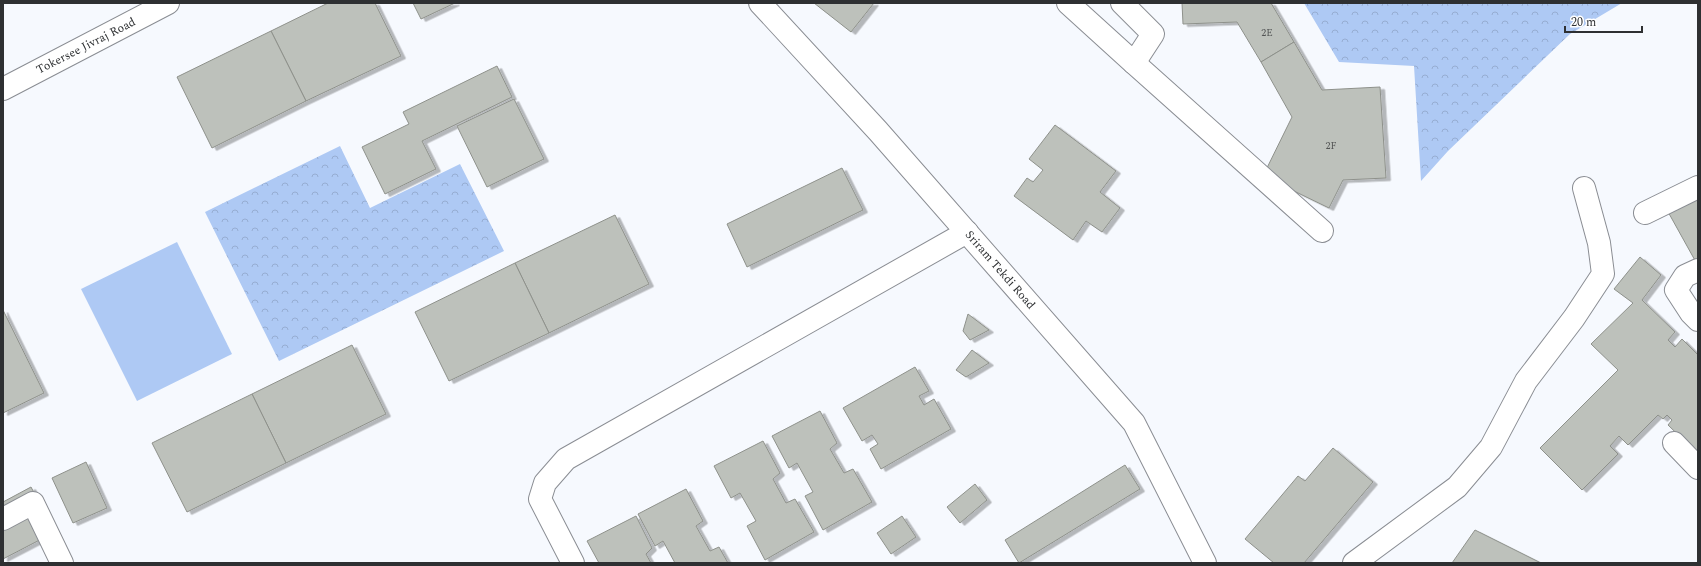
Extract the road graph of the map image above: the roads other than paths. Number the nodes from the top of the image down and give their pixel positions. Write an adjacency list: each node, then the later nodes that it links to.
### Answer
1 (168, 3): 6 (street, Tokersee Jivraj Road)
2 (760, 3): 11 (street, Sriram Tekdi Road)
3 (1068, 3): 5 (street)
4 (1122, 3): 5 (street)
5 (1134, 63): 10 (street)
6 (3, 89)
7 (1698, 187): 9 (street)
8 (1584, 188): 20 (street)
9 (1645, 214)
10 (1322, 231)
11 (967, 232): 18 (street); 19 (street, Sriram Tekdi Road)
12 (1698, 270): 13 (street)
13 (1698, 320)
14 (1674, 443): 15 (street)
15 (1698, 468)
16 (3, 518): 17 (street)
17 (62, 563)
18 (574, 563)
19 (1205, 563)
20 (1354, 563)

